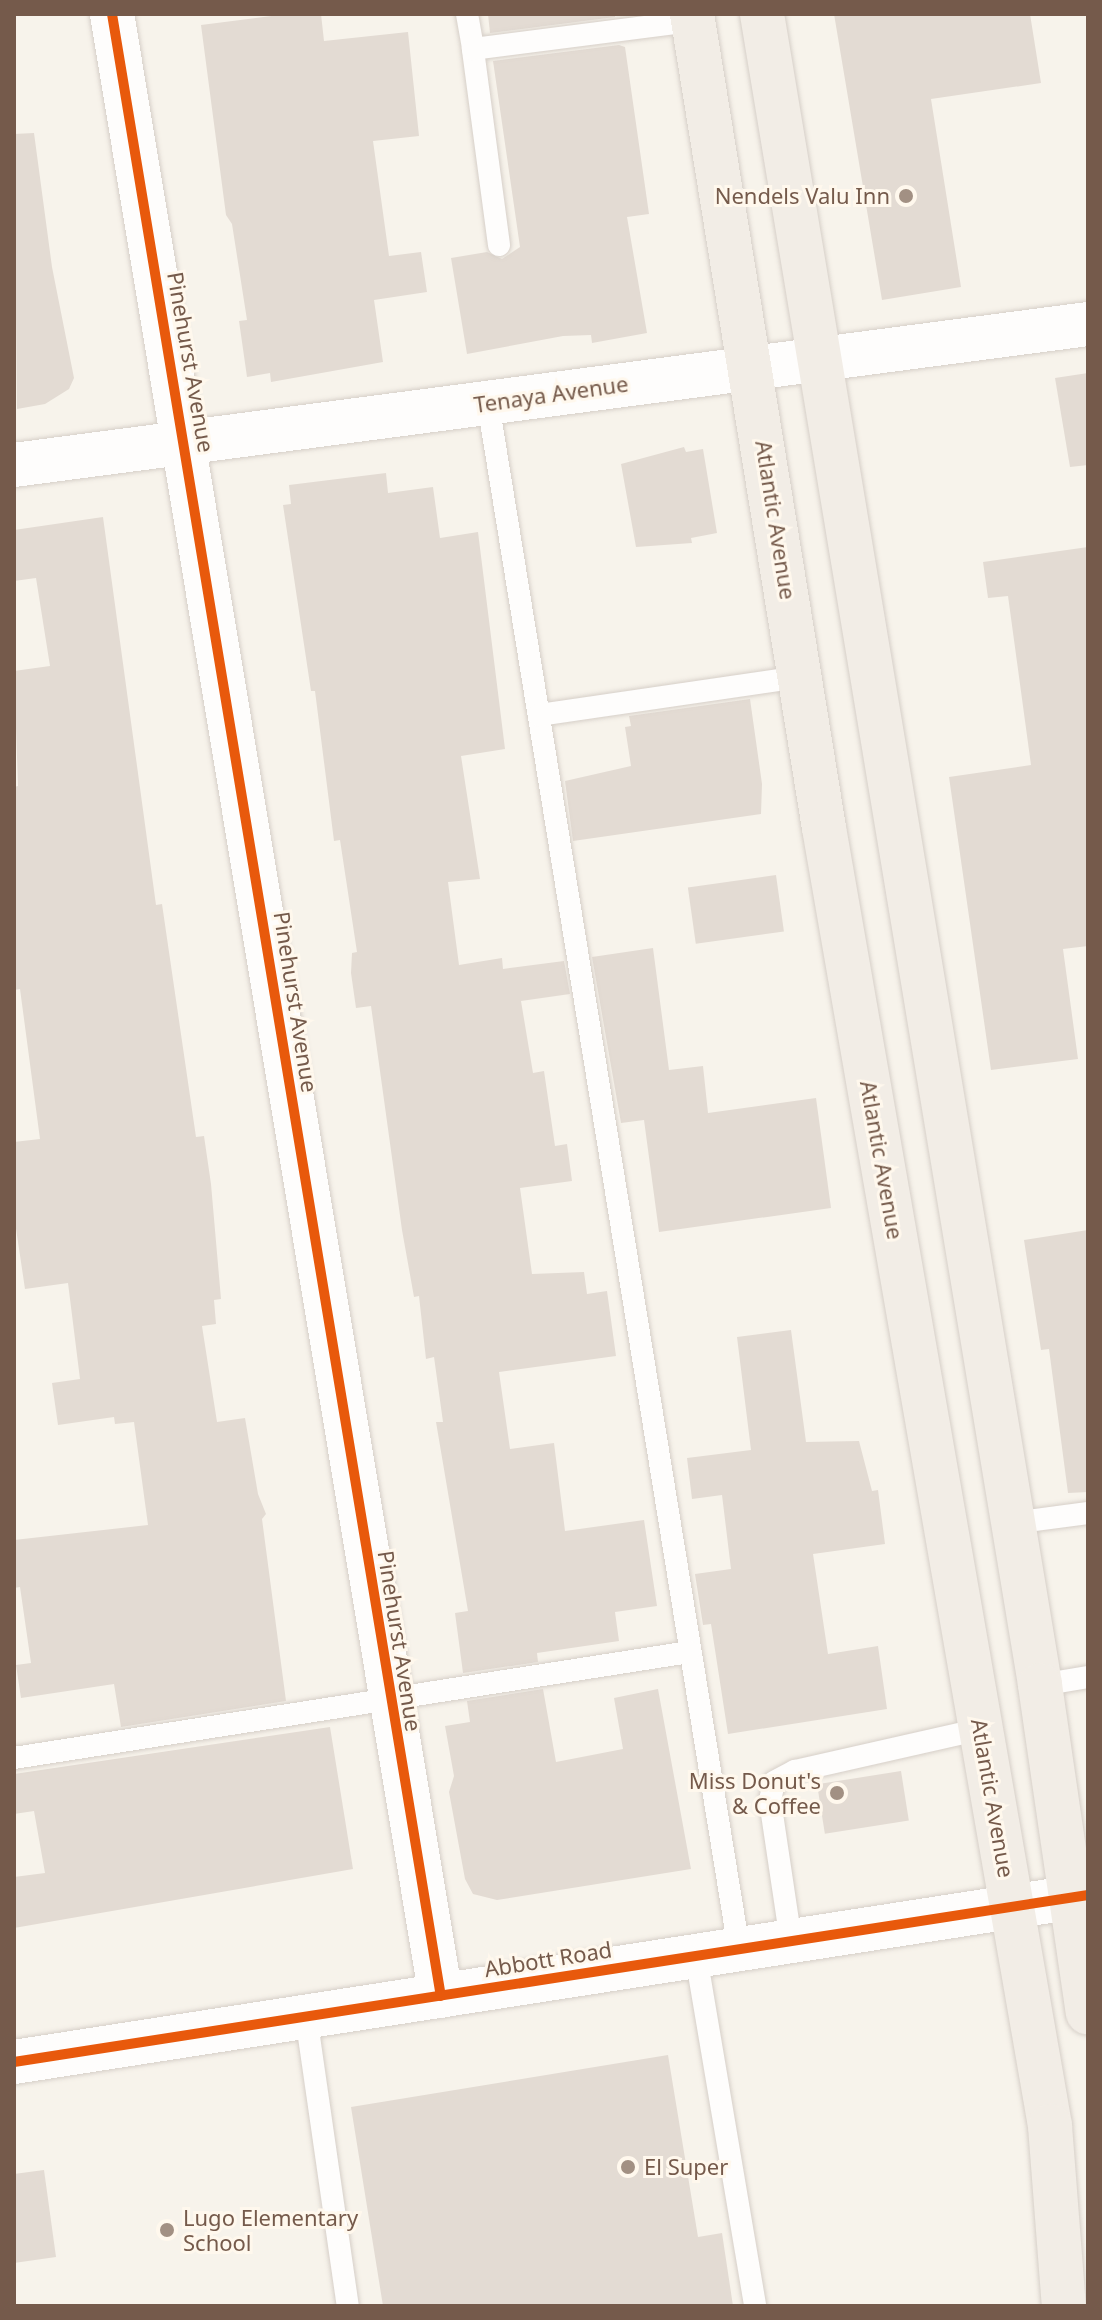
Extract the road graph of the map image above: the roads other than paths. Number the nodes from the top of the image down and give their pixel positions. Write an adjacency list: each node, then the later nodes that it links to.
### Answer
1 (112, 14): 11 (street, Pinehurst Avenue)
2 (467, 14): 5 (lane)
3 (762, 14): 8 (main road)
4 (692, 17): 5 (lane); 9 (main road, Atlantic Avenue)
5 (473, 49): 6 (lane)
6 (499, 245)
7 (1088, 324): 8 (street, Tenaya Avenue)
8 (820, 358): 9 (street, Tenaya Avenue); 16 (main road)
9 (752, 367): 10 (street, Tenaya Avenue); 13 (main road, Atlantic Avenue)
10 (488, 403): 11 (street, Tenaya Avenue); 14 (lane)
11 (185, 443): 12 (street, Tenaya Avenue); 20 (street, Pinehurst Avenue)
12 (14, 465)
13 (801, 677): 14 (lane); 21 (main road, Atlantic Avenue)
14 (539, 715): 17 (lane)
15 (1088, 1513): 16 (lane)
16 (1013, 1523): 19 (main road)
17 (689, 1652): 20 (lane); 26 (lane)
18 (1088, 1677): 19 (lane)
19 (1040, 1685): 23 (main road)
20 (389, 1700): 22 (lane); 28 (street, Pinehurst Avenue)
21 (981, 1729): 24 (main road, Atlantic Avenue); 25 (lane)
22 (14, 1758)
23 (1079, 1896): 24 (street, Abbott Road); 29 (main road)
24 (1012, 1907): 25 (street, Abbott Road); 34 (main road, Atlantic Avenue)
25 (791, 1941): 26 (street, Abbott Road)
26 (739, 1949): 27 (street, Abbott Road)
27 (696, 1956): 28 (street, Abbott Road); 33 (lane)
28 (441, 1996): 30 (street, Abbott Road)
29 (1088, 2013)
30 (306, 2016): 31 (street, Abbott Road); 32 (lane)
31 (14, 2062)
32 (348, 2306)
33 (755, 2306)
34 (1064, 2306)

